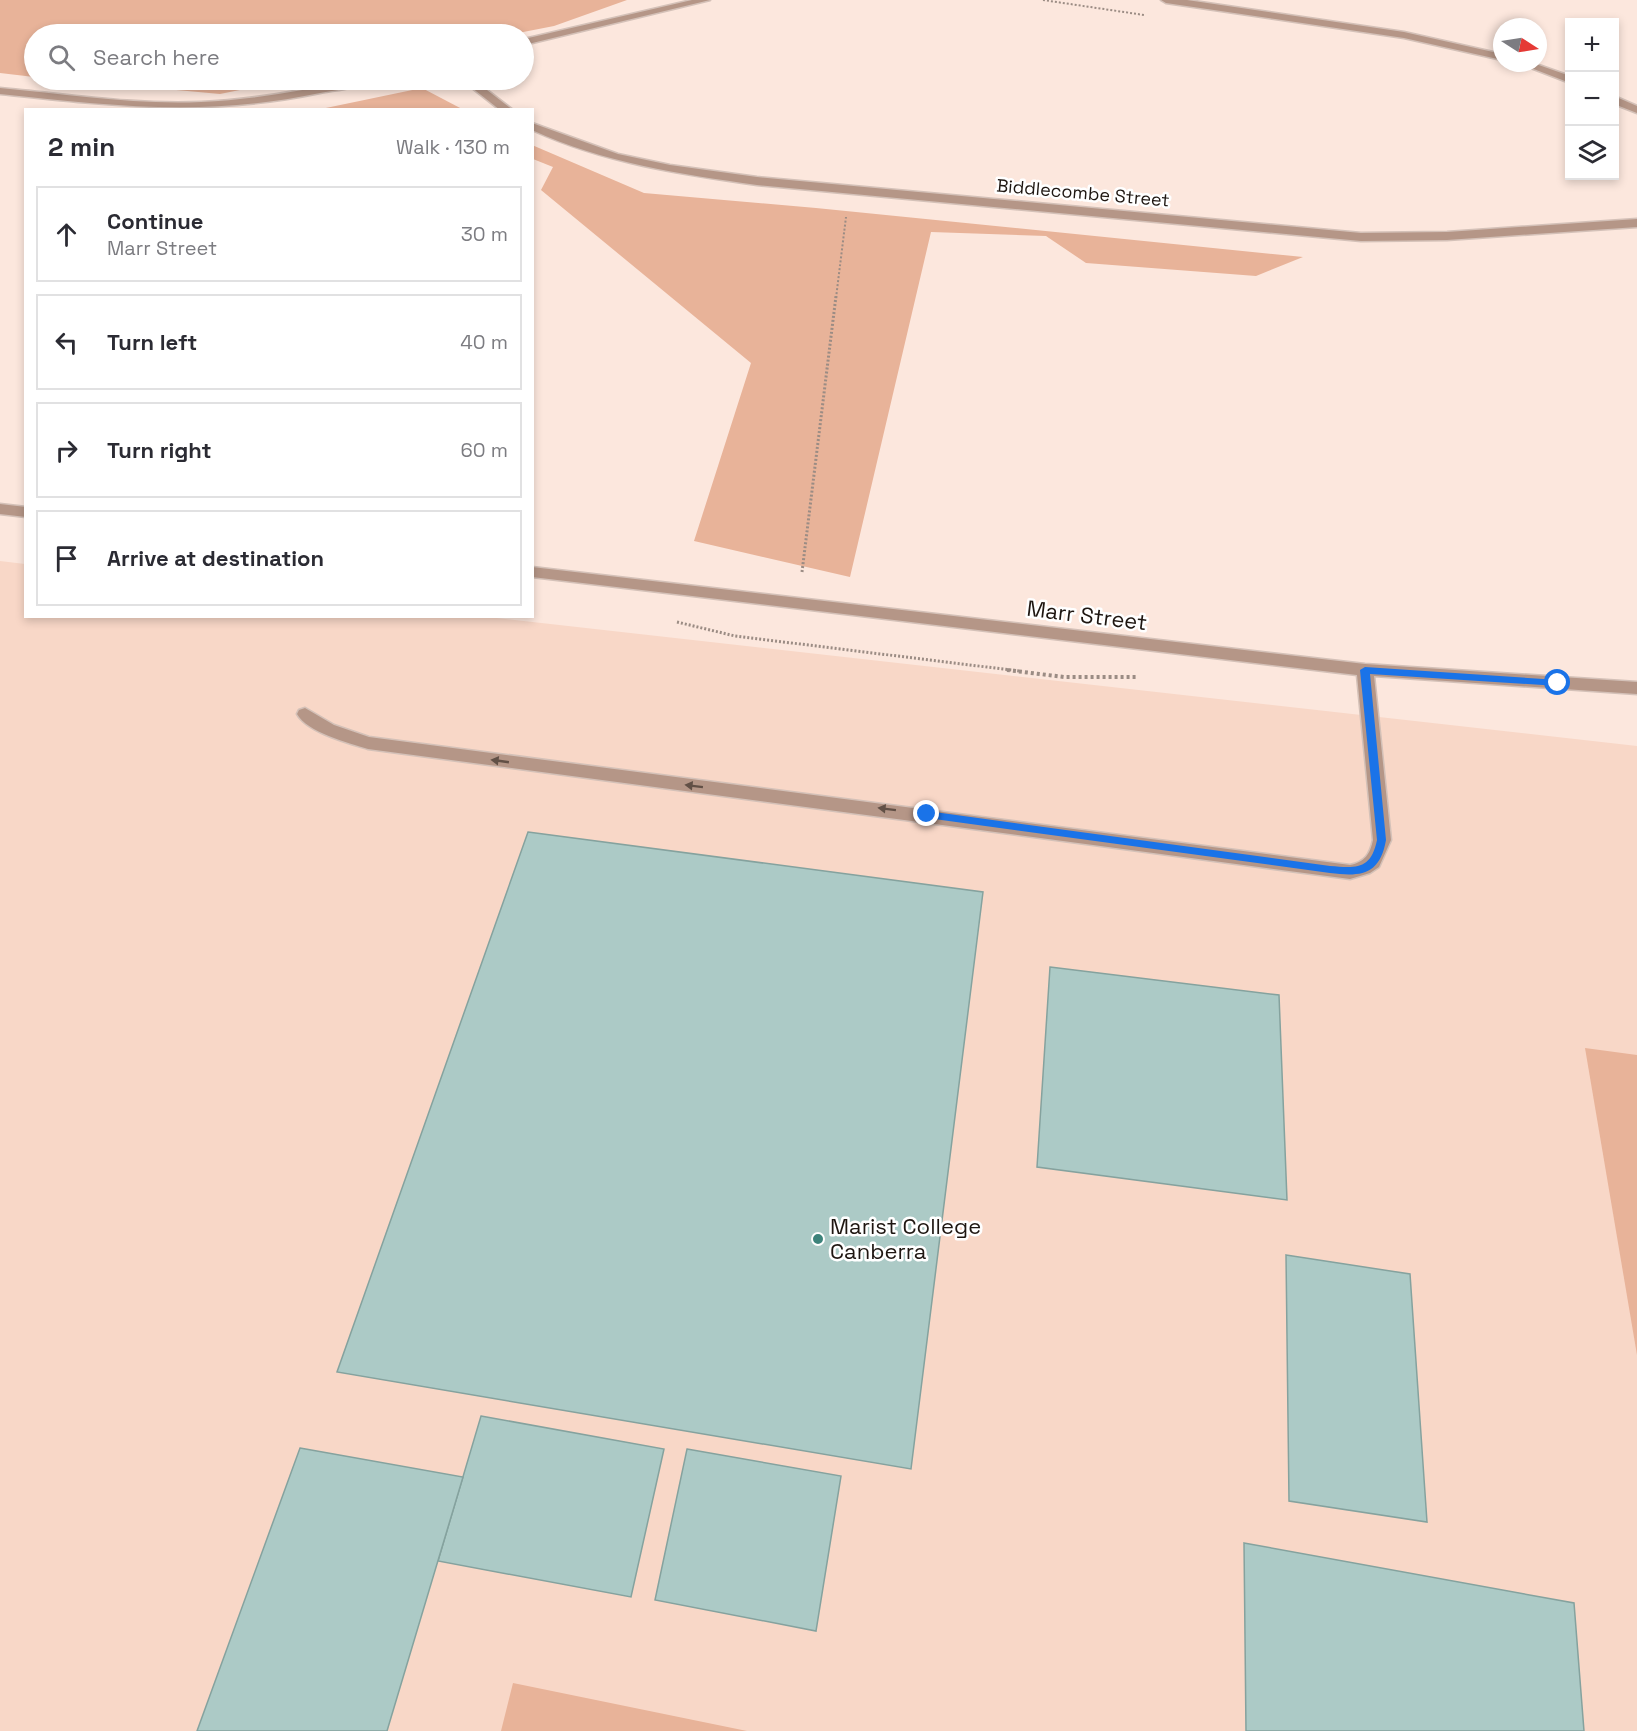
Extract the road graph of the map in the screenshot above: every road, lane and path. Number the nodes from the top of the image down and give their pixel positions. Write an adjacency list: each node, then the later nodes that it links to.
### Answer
1 (705, 0): 3 (street)
2 (1166, 0): 4 (street)
3 (534, 40)
4 (1493, 55)
5 (1547, 72): 6 (street)
6 (1565, 79)
7 (317, 90): 9 (street)
8 (481, 90): 11 (street)
9 (0, 91)
10 (1619, 101): 12 (street)
11 (505, 108)
12 (1637, 110)
13 (534, 127): 14 (street, Biddlecombe Street)
14 (850, 189): 15 (street, Biddlecombe Street); 19 (path)
15 (1637, 223)
16 (0, 509): 17 (street)
17 (24, 512)
18 (534, 572): 19 (street, Marr Street)
19 (797, 603): 20 (path); 21 (street, Marr Street)
20 (793, 643)
21 (1365, 670): 22 (street, Marr Street); 23 (street, one-way to 23)
22 (1637, 688)
23 (305, 714)

